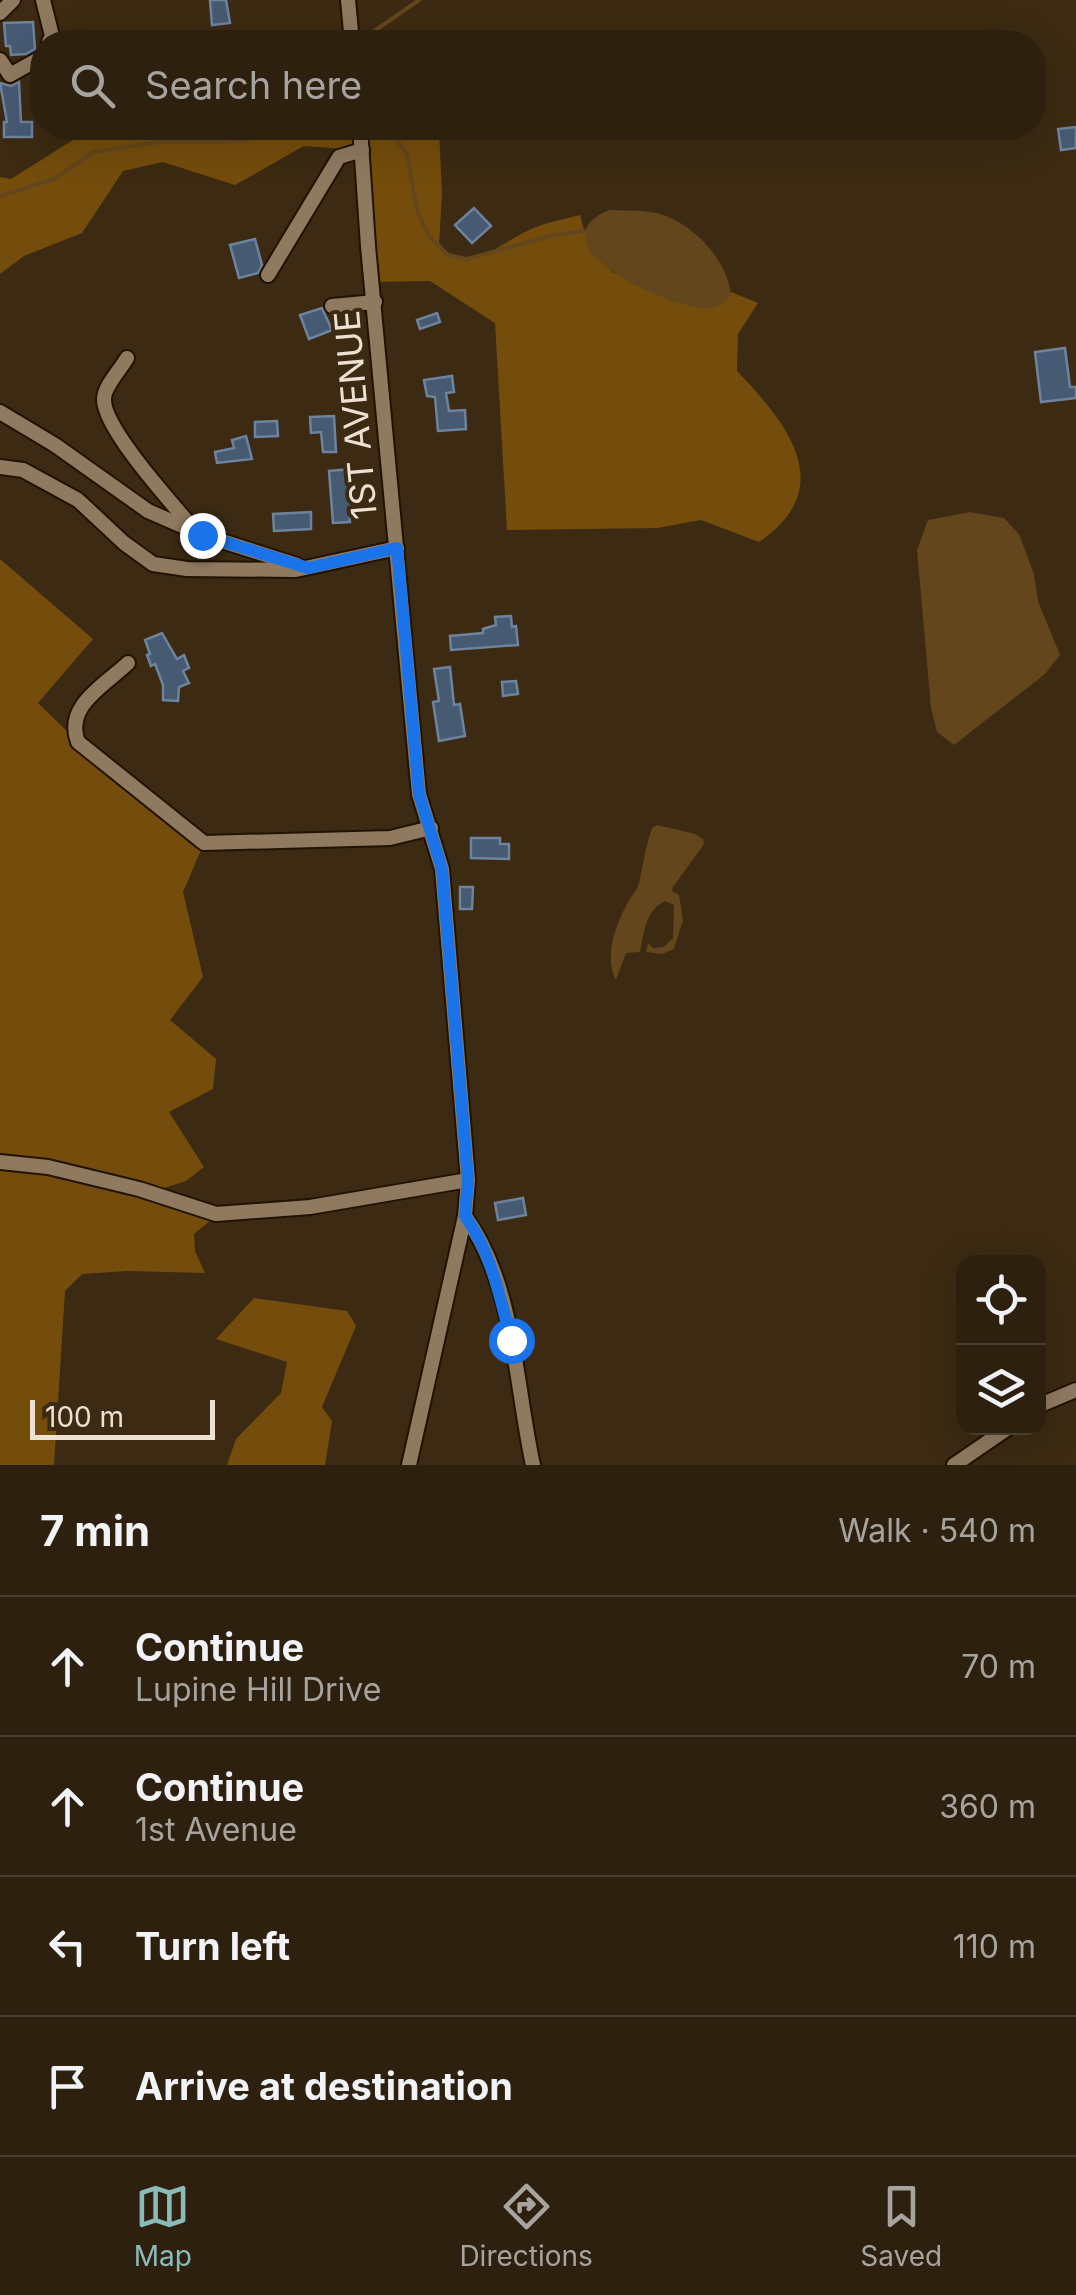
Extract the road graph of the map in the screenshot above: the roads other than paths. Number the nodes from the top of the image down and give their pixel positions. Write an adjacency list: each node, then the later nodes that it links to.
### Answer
1 (12, 0): 4 (street)
2 (43, 0): 5 (street)
3 (348, 0): 6 (street)
4 (0, 13)
5 (50, 30)
6 (351, 30)
7 (0, 60): 8 (street)
8 (30, 64)
9 (361, 140): 10 (street, 1ST AVENUE)
10 (362, 150): 11 (street); 12 (street, 1ST AVENUE)
11 (268, 275)
12 (375, 302): 13 (street); 18 (street, 1ST AVENUE)
13 (332, 306)
14 (128, 358): 17 (street)
15 (0, 412): 17 (street)
16 (0, 468): 19 (street)
17 (195, 532): 19 (street)
18 (397, 548): 19 (street); 21 (street, 1ST AVENUE)
19 (308, 568)
20 (128, 663): 21 (street)
21 (431, 828): 23 (street, 1ST AVENUE)
22 (0, 1162): 23 (street)
23 (468, 1180): 24 (street, 1ST AVENUE)
24 (465, 1216): 28 (street, 1ST AVENUE); 29 (street)
25 (1076, 1390): 26 (street)
26 (1046, 1403)
27 (998, 1435): 30 (street)
28 (409, 1465)
29 (532, 1465)
30 (954, 1465)

